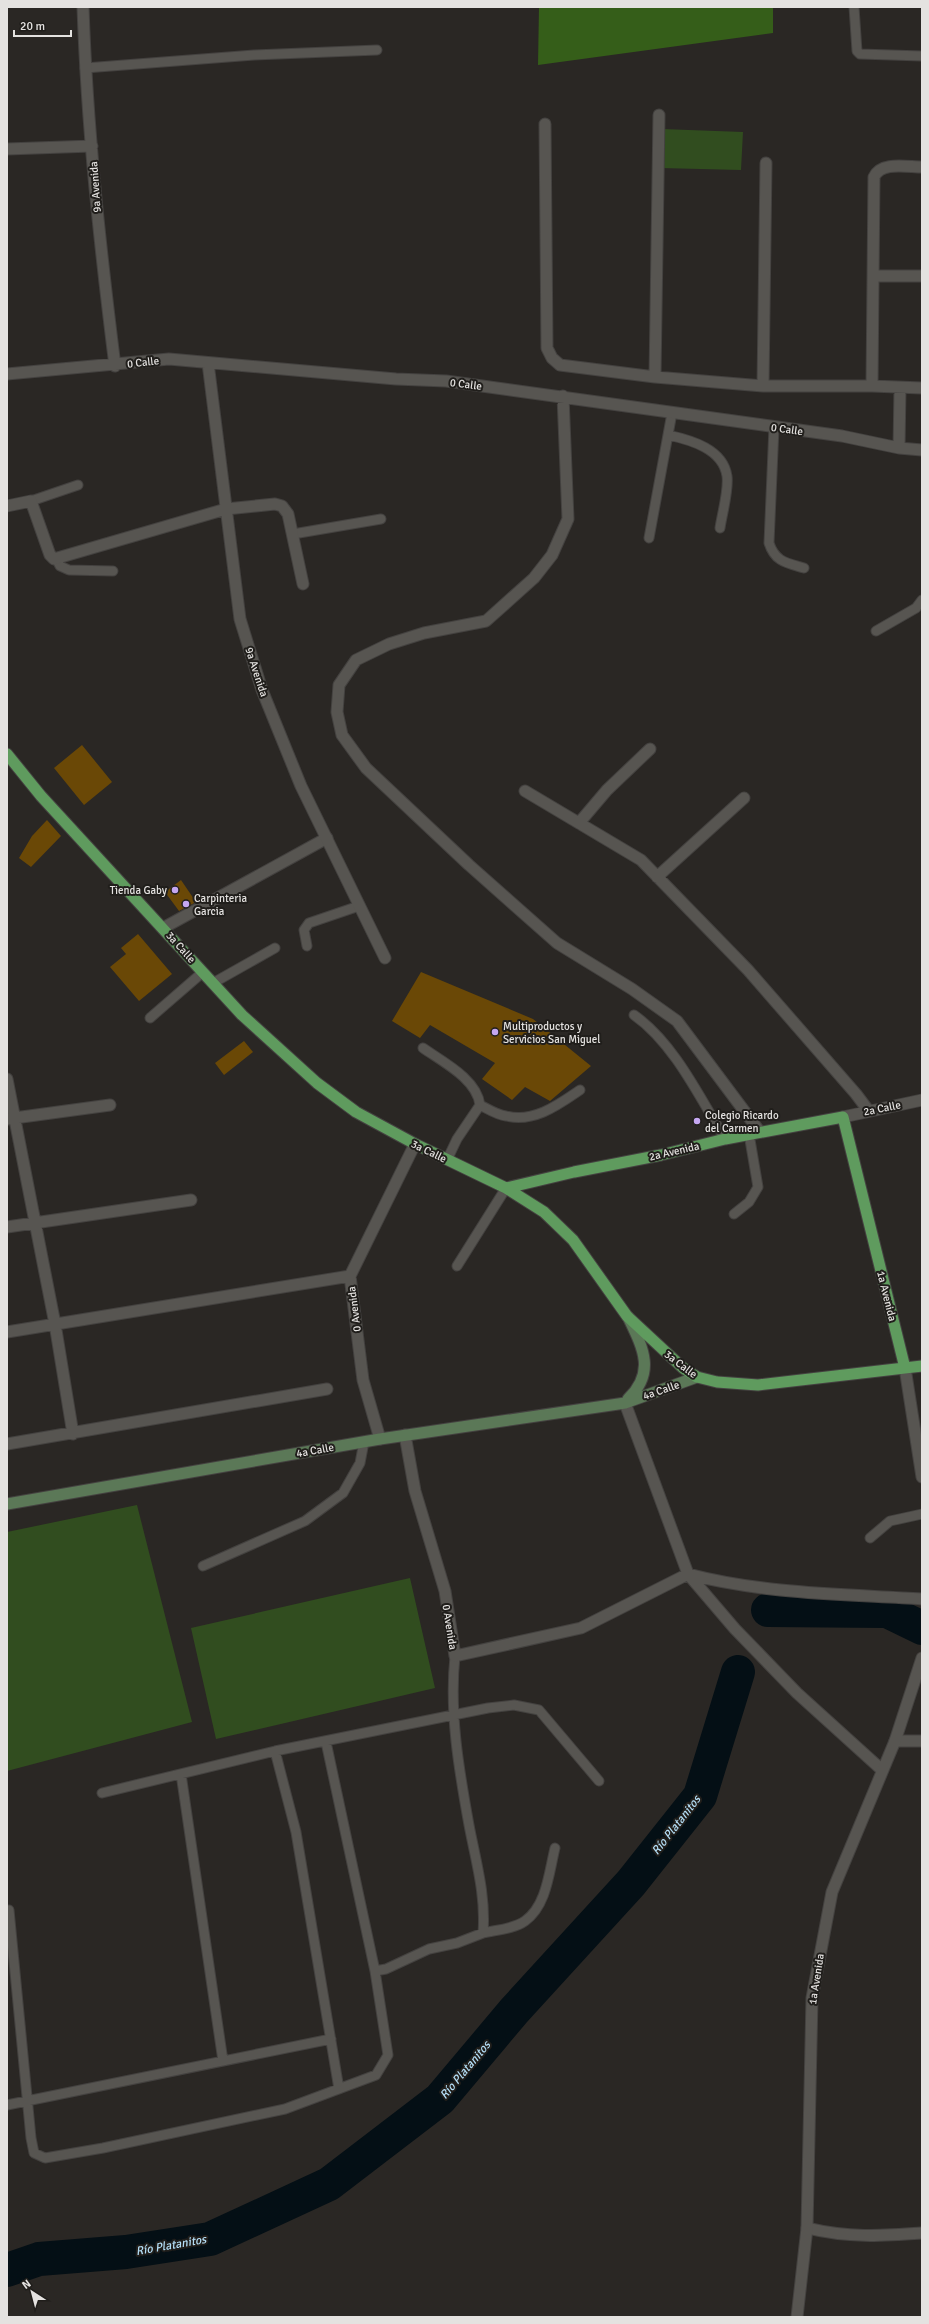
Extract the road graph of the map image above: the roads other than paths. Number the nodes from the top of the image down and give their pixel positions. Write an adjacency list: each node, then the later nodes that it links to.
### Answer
1 (83, 7): 5 (street, 9a Avenida)
2 (854, 7): 4 (lane)
3 (377, 50): 5 (lane)
4 (922, 56)
5 (85, 68): 8 (street, 9a Avenida)
6 (659, 115): 17 (street)
7 (545, 124): 17 (street)
8 (92, 146): 9 (street); 15 (street, 9a Avenida)
9 (7, 149)
10 (766, 163): 18 (street)
11 (922, 167): 12 (street)
12 (873, 276): 13 (street); 19 (street)
13 (922, 276)
14 (208, 363): 15 (street, 0 Calle); 22 (street, 0 Calle); 31 (street, 9a Avenida)
15 (114, 366): 16 (street, 0 Calle)
16 (7, 374)
17 (655, 377): 18 (street)
18 (764, 386): 19 (street)
19 (872, 386): 20 (street)
20 (900, 388): 21 (street); 26 (street)
21 (922, 388)
22 (563, 396): 23 (street, 0 Calle); 67 (street)
23 (672, 413): 24 (street, 0 Calle); 25 (lane)
24 (774, 427): 26 (street, 0 Calle); 37 (lane)
25 (668, 435): 33 (lane); 35 (lane)
26 (899, 448): 27 (street, 0 Calle)
27 (922, 450)
28 (78, 485): 29 (lane)
29 (31, 501): 30 (street); 36 (street)
30 (7, 506)
31 (226, 509): 34 (street); 36 (street); 47 (street, 9a Avenida)
32 (381, 519): 34 (lane)
33 (720, 528)
34 (293, 534): 39 (street)
35 (649, 538)
36 (56, 558): 38 (lane)
37 (804, 568)
38 (113, 571)
39 (303, 584)
40 (922, 600): 41 (lane)
41 (876, 631)
42 (650, 749): 46 (street)
43 (7, 754): 50 (main road, 3a Calle)
44 (525, 791): 46 (street)
45 (744, 798): 48 (street)
46 (579, 823): 48 (street)
47 (327, 838): 49 (street, 9a Avenida); 50 (street)
48 (658, 877): 64 (street)
49 (359, 906): 51 (lane); 53 (street, 9a Avenida)
50 (163, 928): 54 (main road, 3a Calle)
51 (307, 946)
52 (275, 948): 55 (lane)
53 (385, 958)
54 (203, 972): 55 (main road, 3a Calle); 57 (lane)
55 (213, 983): 70 (main road, 3a Calle)
56 (634, 1015): 69 (lane)
57 (150, 1018)
58 (423, 1048): 63 (lane)
59 (7, 1079): 66 (street)
60 (580, 1090): 63 (lane)
61 (922, 1100): 64 (street, 2a Calle)
62 (110, 1105): 66 (street)
63 (480, 1105): 71 (lane)
64 (868, 1110): 65 (street, 2a Calle)
65 (843, 1117): 67 (main road, 2a Avenida); 83 (main road, 1a Avenida)
66 (11, 1118): 75 (street)
67 (760, 1132): 68 (main road, 2a Avenida)
68 (749, 1134): 69 (main road, 2a Avenida); 74 (lane)
69 (725, 1139): 72 (main road, 2a Avenida)
70 (415, 1144): 71 (main road, 3a Calle); 78 (street, 0 Avenida)
71 (447, 1160): 72 (main road, 3a Calle)
72 (506, 1188): 77 (lane); 79 (main road, 3a Calle)
73 (190, 1200): 75 (street)
74 (734, 1214)
75 (33, 1222): 76 (street); 80 (street)
76 (7, 1227)
77 (457, 1266)
78 (350, 1276): 80 (street); 89 (street, 0 Avenida)
79 (627, 1316): 84 (main road, 3a Calle); 86 (main road, 4a Calle)
80 (55, 1324): 81 (street); 87 (street)
81 (7, 1332)
82 (922, 1366): 83 (main road, 3a Calle)
83 (905, 1368): 84 (main road, 3a Calle); 92 (street, 1a Avenida)
84 (697, 1377): 86 (main road, 4a Calle)
85 (327, 1389): 87 (street)
86 (625, 1402): 88 (main road, 4a Calle); 97 (street)
87 (73, 1434): 91 (street)
88 (406, 1435): 89 (main road, 4a Calle); 99 (street, 0 Avenida)
89 (380, 1439): 90 (main road, 4a Calle)
90 (364, 1442): 93 (main road, 4a Calle); 96 (lane)
91 (7, 1444)
92 (922, 1477)
93 (7, 1504)
94 (922, 1514): 95 (lane)
95 (870, 1538)
96 (203, 1566)
97 (688, 1574): 98 (street); 99 (street); 106 (street)
98 (922, 1599)
99 (455, 1656): 101 (lane)
100 (922, 1658): 102 (street, 1a Avenida)
101 (454, 1716): 104 (lane); 108 (lane); 112 (lane)
102 (895, 1741): 103 (street); 106 (street, 1a Avenida)
103 (922, 1741)
104 (326, 1742): 105 (lane); 113 (lane)
105 (276, 1751): 107 (lane); 114 (lane)
106 (882, 1770): 119 (street, 1a Avenida)
107 (181, 1774): 109 (lane); 115 (lane)
108 (599, 1781)
109 (102, 1793)
110 (555, 1848): 112 (lane)
111 (9, 1910): 117 (lane)
112 (483, 1933): 113 (lane)
113 (375, 1971): 116 (lane)
114 (331, 2039): 115 (lane); 116 (lane)
115 (223, 2061): 117 (lane)
116 (339, 2090): 117 (lane)
117 (27, 2100): 118 (lane)
118 (7, 2105)
119 (807, 2228): 120 (street); 121 (street, 1a Avenida)
120 (922, 2233)
121 (797, 2317)

